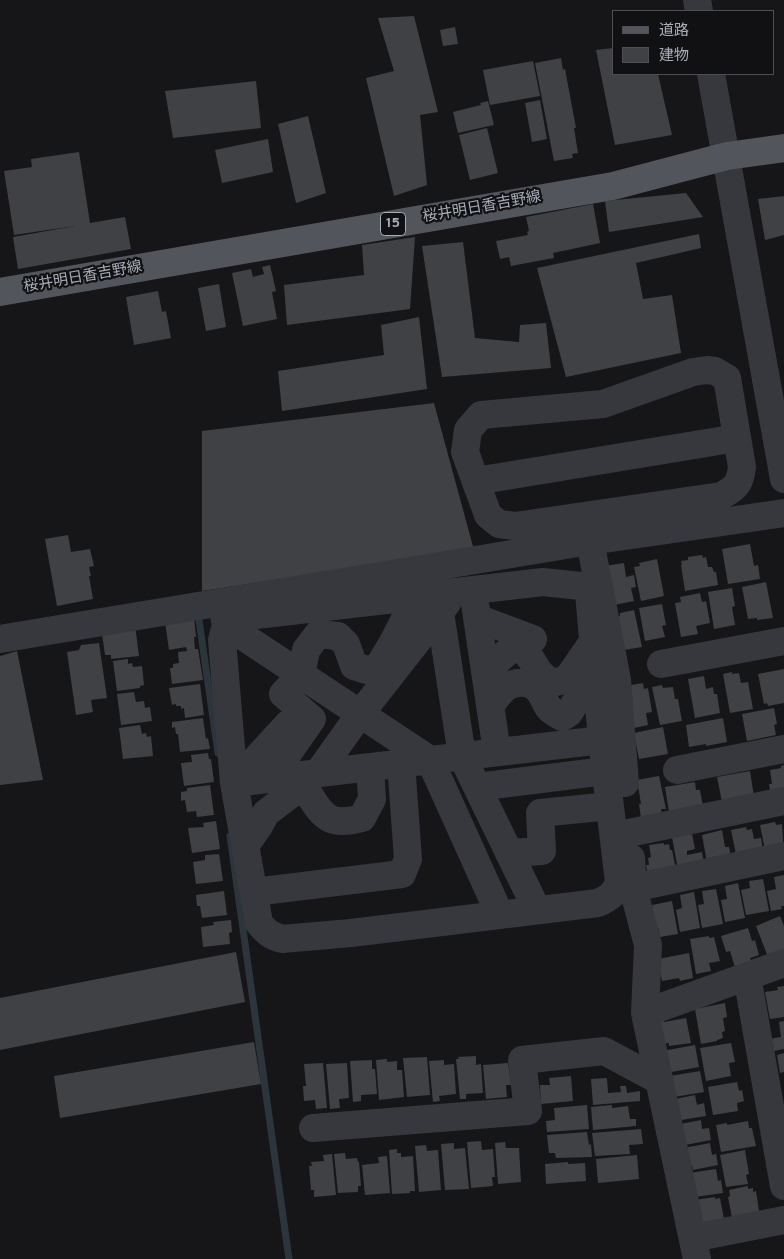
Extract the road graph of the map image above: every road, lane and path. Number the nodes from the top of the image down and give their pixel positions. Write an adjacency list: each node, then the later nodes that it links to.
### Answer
1 (711, 75): 3 (street)
2 (784, 148): 3 (main road, 桜井明日香吉野線 / 15)
3 (727, 156): 4 (main road, 桜井明日香吉野線 / 15); 5 (street)
4 (0, 292)
5 (760, 348): 6 (street); 8 (street)
6 (727, 378): 7 (street); 9 (street)
7 (737, 438): 9 (street); 11 (street)
8 (784, 479)
9 (476, 481): 11 (street)
10 (784, 513): 12 (street)
11 (515, 526): 13 (street)
12 (590, 541): 13 (street); 44 (street)
13 (493, 557): 16 (street)
14 (416, 597): 15 (street); 16 (street); 24 (street)
15 (456, 598): 17 (street); 20 (street); 27 (street); 32 (street)
16 (224, 613): 19 (street); 24 (street); 40 (street)
17 (477, 618): 18 (street); 23 (street)
18 (521, 629)
19 (0, 639)
20 (593, 642): 23 (street); 25 (street)
21 (784, 642): 22 (street)
22 (661, 664)
23 (485, 672): 26 (street)
24 (301, 674): 27 (street); 39 (street)
25 (596, 676): 26 (street); 29 (street)
26 (490, 706): 31 (street)
27 (360, 714): 33 (street); 38 (street)
28 (276, 727): 40 (street)
29 (602, 740): 31 (street); 37 (street)
30 (784, 749): 36 (street)
31 (497, 752): 32 (street)
32 (462, 756): 33 (street); 41 (street)
33 (430, 760): 34 (street); 51 (street)
34 (402, 763): 35 (street); 49 (street)
35 (370, 767): 38 (street); 45 (street)
36 (677, 770)
37 (605, 771): 41 (street); 43 (street)
38 (318, 773): 39 (street)
39 (270, 779): 40 (street)
40 (234, 783): 45 (street)
41 (477, 787): 46 (street)
42 (784, 802): 44 (street)
43 (610, 806): 46 (street); 50 (street)
44 (629, 833): 48 (street)
45 (245, 846): 49 (street)
46 (509, 853): 50 (street)
47 (784, 856): 48 (street)
48 (634, 888): 54 (street)
49 (254, 892): 51 (street)
50 (537, 910): 51 (street)
51 (500, 915)
52 (784, 963): 53 (street)
53 (747, 976): 54 (street); 57 (street)
54 (645, 1013): 55 (street)
55 (660, 1081): 56 (street); 59 (street)
56 (313, 1128)
57 (784, 1186)
58 (784, 1220): 59 (street)
59 (695, 1248)

